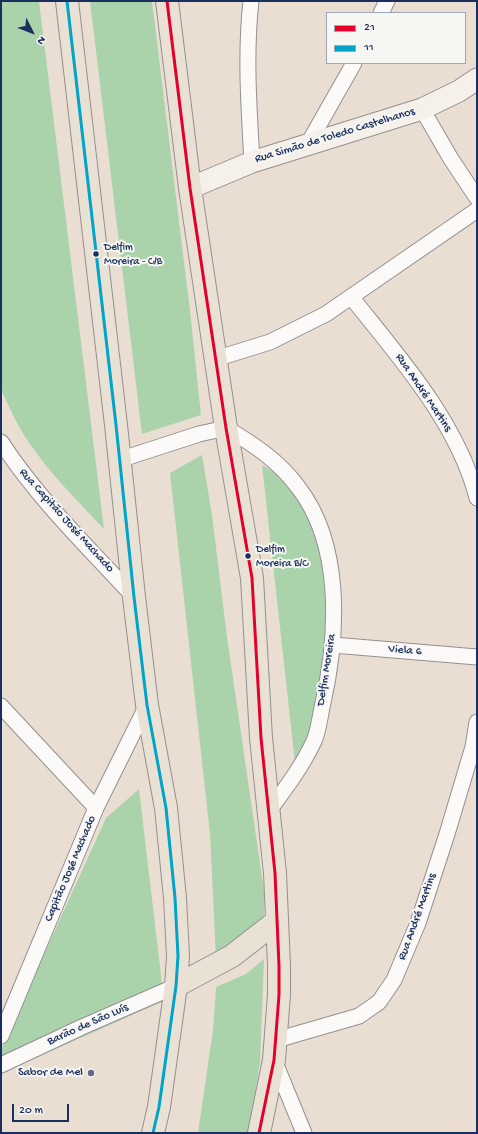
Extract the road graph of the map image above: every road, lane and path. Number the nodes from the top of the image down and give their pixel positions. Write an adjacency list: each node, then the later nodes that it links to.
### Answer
1 (67, 1): 18 (main road)
2 (167, 1): 11 (main road)
3 (251, 1): 10 (street)
4 (387, 1): 5 (street)
5 (382, 12)
6 (353, 64): 9 (street)
7 (477, 79): 8 (street, Rua Simão de Toledo Castelhanos)
8 (422, 109): 9 (street, Rua Simão de Toledo Castelhanos); 12 (street)
9 (308, 144): 10 (street, Rua Simão de Toledo Castelhanos)
10 (252, 162): 11 (street, Rua Simão de Toledo Castelhanos)
11 (190, 188): 15 (main road)
12 (477, 198)
13 (477, 210): 14 (street)
14 (352, 298): 15 (street); 19 (street, Rua André Martins)
15 (215, 359): 16 (main road)
16 (226, 428): 18 (street); 21 (street, Delfim Moreira); 28 (main road)
17 (1, 442): 20 (street, Rua Capitão José Machado)
18 (119, 460): 20 (main road)
19 (477, 498)
20 (134, 598): 23 (main road)
21 (333, 646): 22 (street, Viela 6); 28 (street, Delfim Moreira)
22 (477, 657)
23 (147, 705): 27 (street, Capitão José Machado); 30 (main road)
24 (1, 706): 27 (street)
25 (477, 722): 26 (street, Rua André Martins)
26 (475, 747): 32 (street, Rua André Martins)
27 (96, 808): 31 (street, Capitão José Machado)
28 (268, 812): 29 (main road)
29 (277, 921): 30 (main road); 32 (main road)
30 (176, 986): 33 (street, Barão de São Luís); 34 (main road)
31 (1, 1036)
32 (275, 1050): 35 (main road); 36 (street)
33 (1, 1066)
34 (153, 1133)
35 (259, 1133)
36 (304, 1133)

